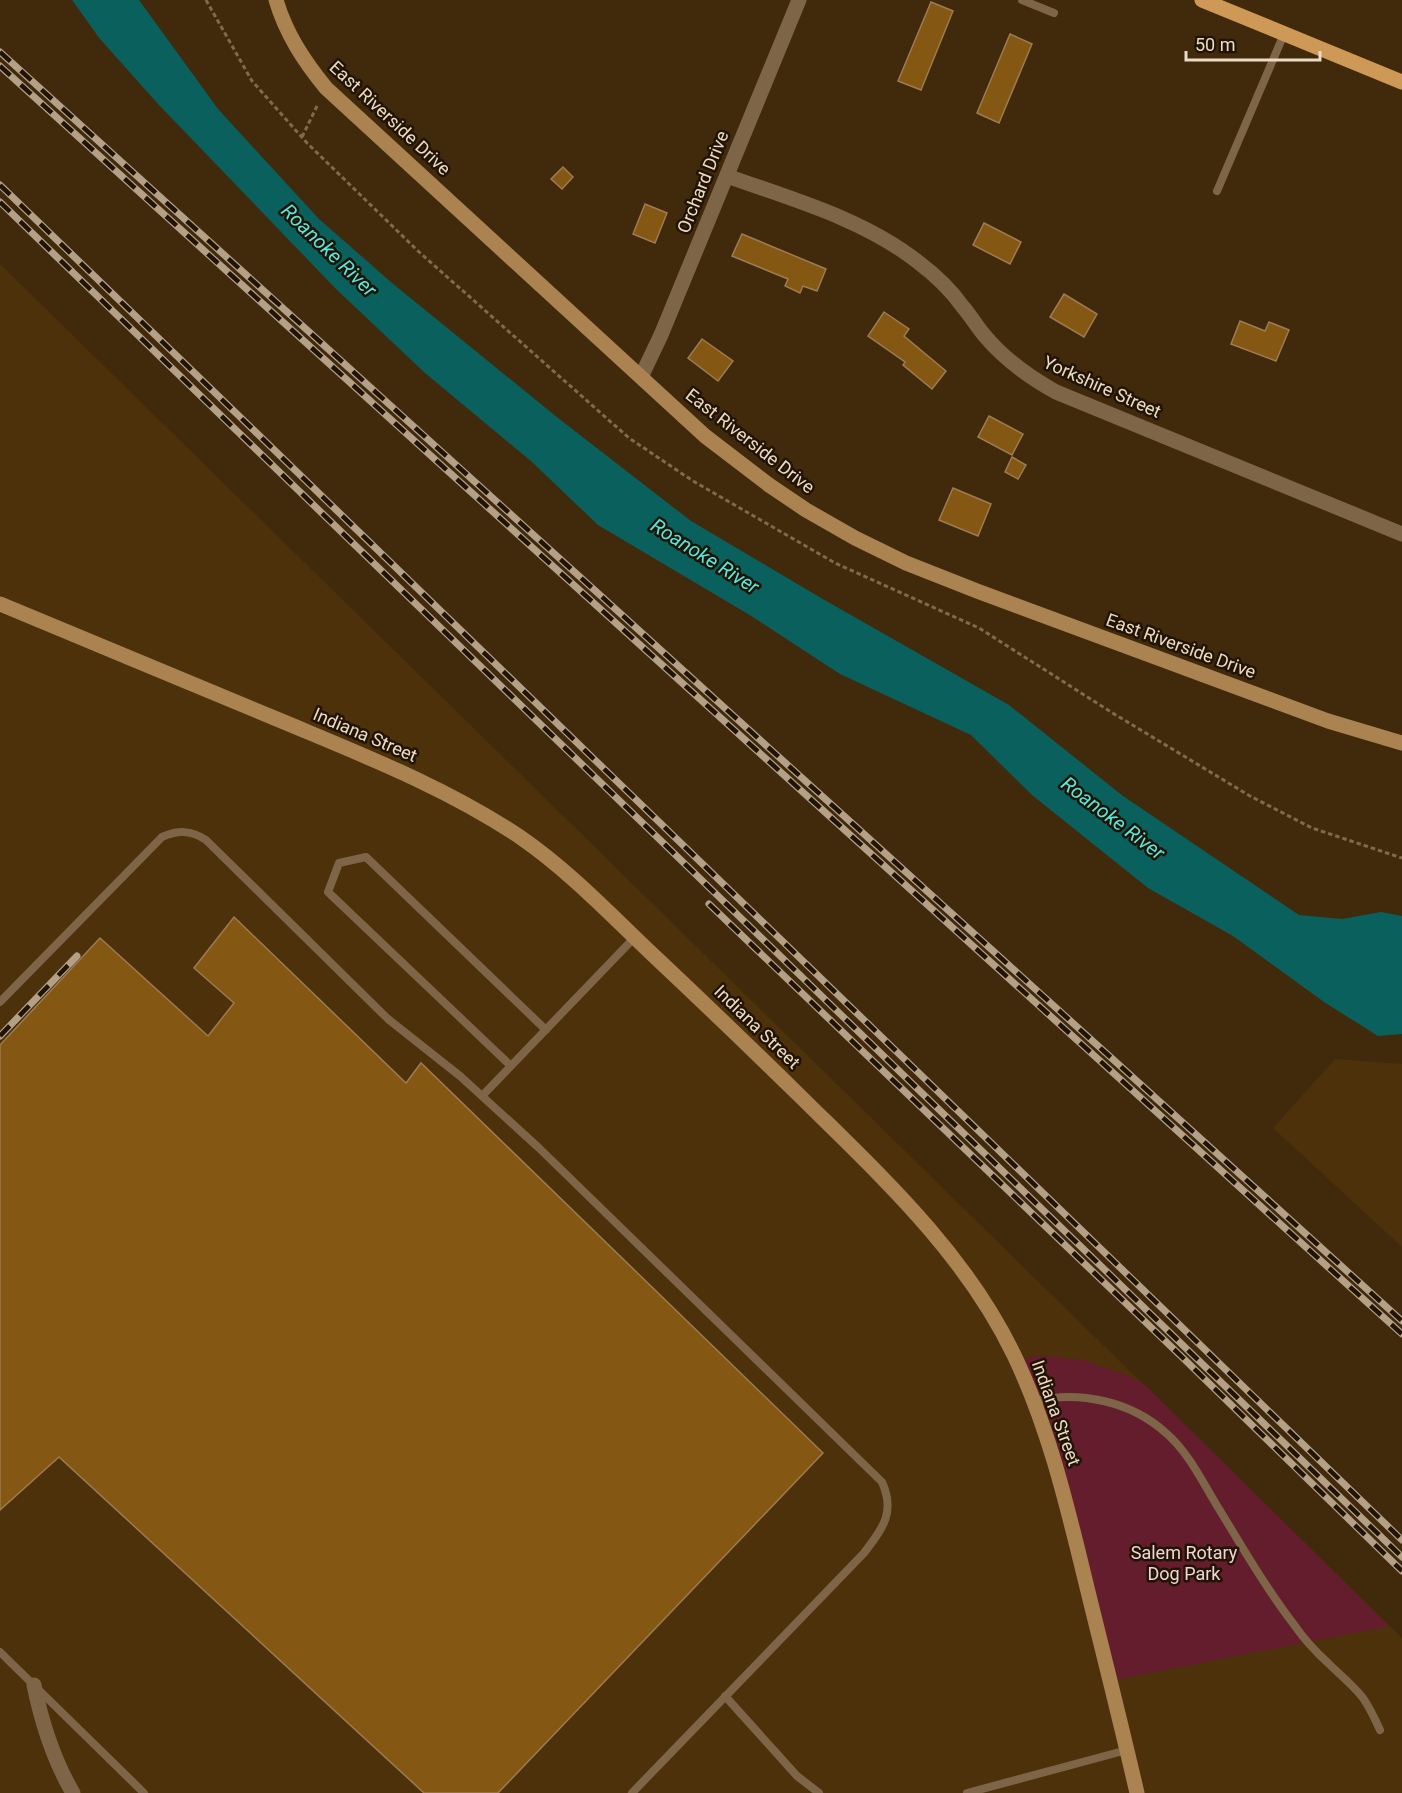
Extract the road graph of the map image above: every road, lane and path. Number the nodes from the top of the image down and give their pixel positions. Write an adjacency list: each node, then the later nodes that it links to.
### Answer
1 (276, 0): 8 (street, East Riverside Drive)
2 (799, 0): 10 (street, Orchard Drive)
3 (1022, 0): 5 (lane)
4 (1202, 0): 6 (main road)
5 (1054, 13)
6 (1284, 34): 7 (main road); 11 (lane)
7 (1402, 82)
8 (326, 88): 9 (path); 12 (street, East Riverside Drive)
9 (302, 137)
10 (727, 176): 12 (street, Orchard Drive); 13 (street, Yorkshire Street)
11 (1217, 191)
12 (641, 377): 15 (street, East Riverside Drive)
13 (1402, 534)
14 (0, 604): 16 (street, Indiana Street)
15 (1402, 743)
16 (635, 937): 18 (lane); 21 (street, Indiana Street)
17 (0, 1002): 20 (lane)
18 (546, 1030): 19 (lane); 19 (lane)
19 (510, 1066): 20 (lane)
20 (482, 1096): 24 (lane)
21 (1035, 1401): 25 (lane); 26 (street, Indiana Street)
22 (0, 1652): 23 (lane)
23 (34, 1685): 27 (street); 28 (lane)
24 (725, 1696): 29 (lane); 30 (lane)
25 (1380, 1730)
26 (1127, 1750): 31 (lane); 32 (street, Indiana Street)
27 (73, 1793)
28 (144, 1793)
29 (632, 1793)
30 (819, 1793)
31 (967, 1793)
32 (1137, 1793)

